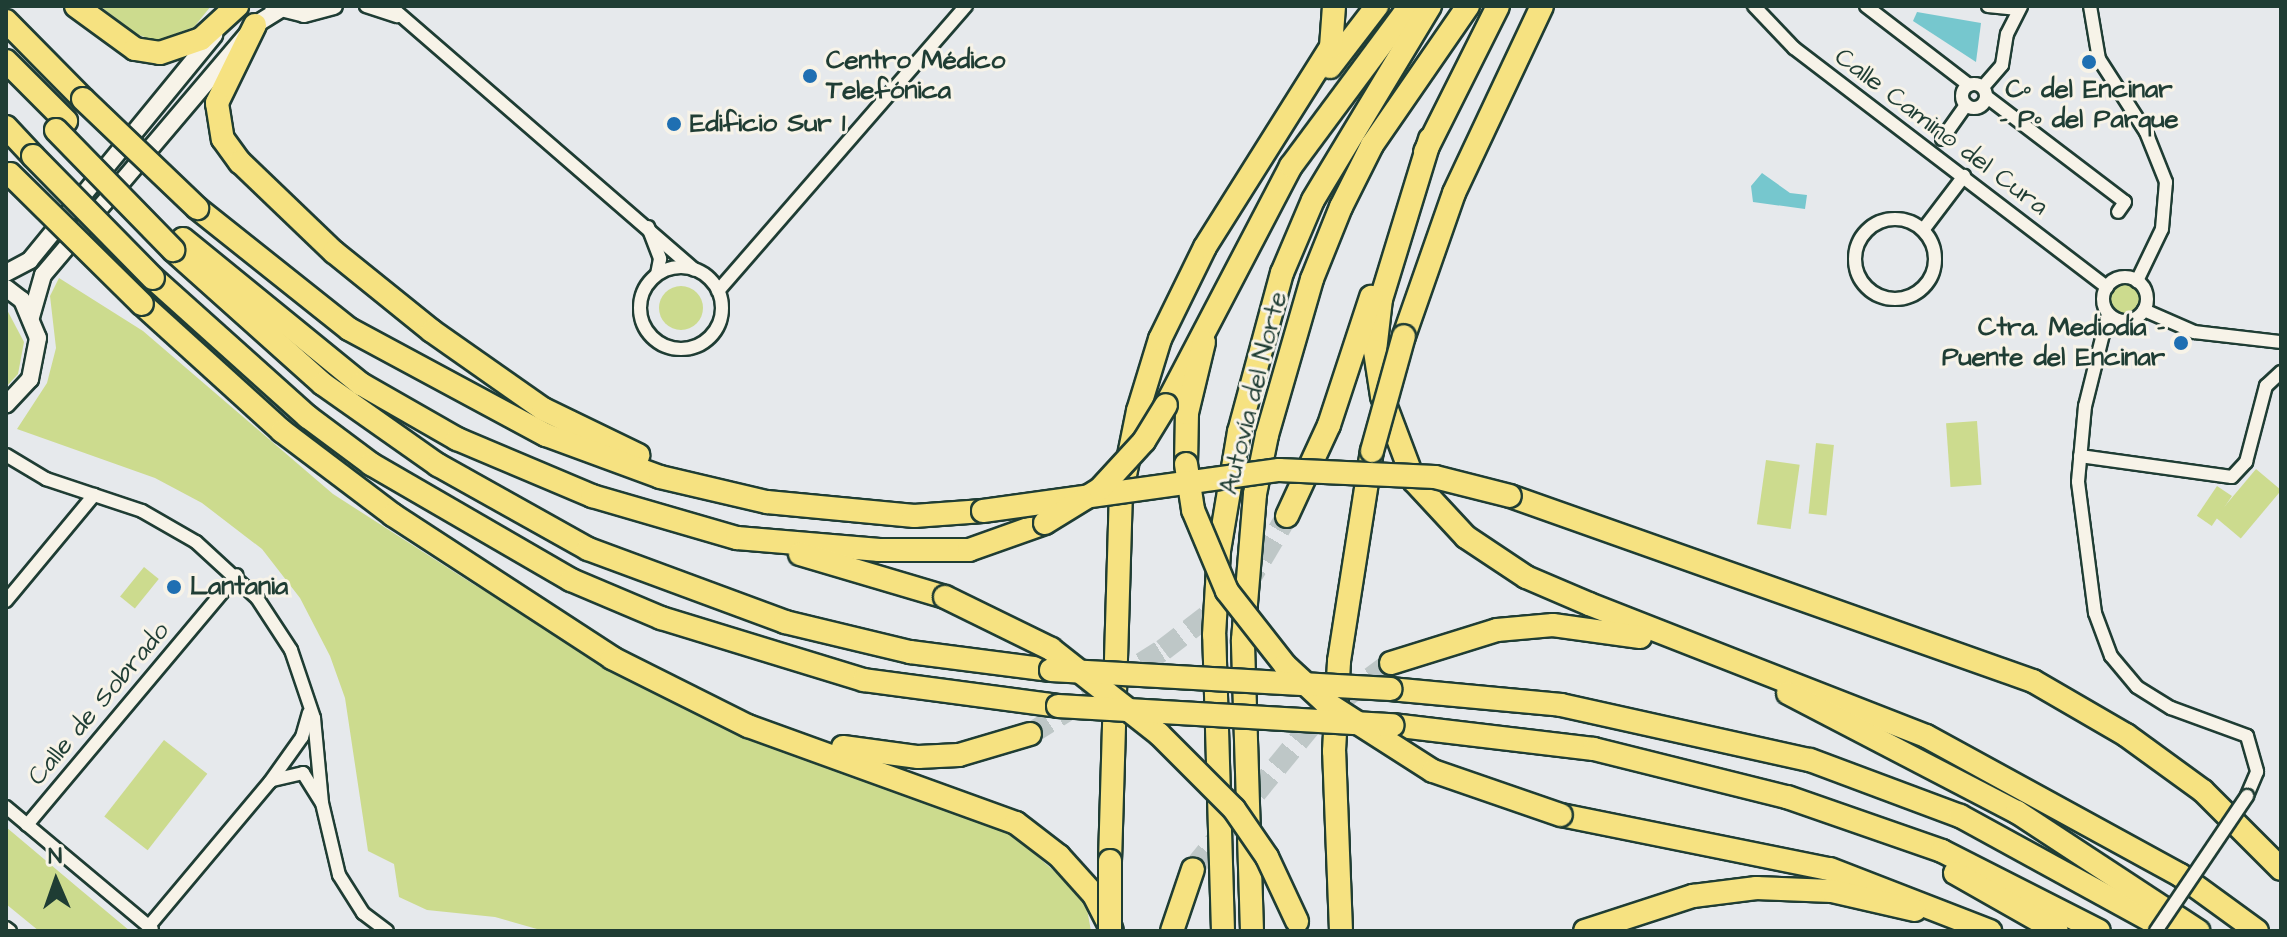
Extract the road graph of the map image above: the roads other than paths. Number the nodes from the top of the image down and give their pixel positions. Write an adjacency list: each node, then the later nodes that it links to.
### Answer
1 (76, 6): 2 (highway)
2 (238, 6): 43 (street)
3 (334, 6): 19 (street)
4 (366, 6): 21 (street)
5 (390, 6): 21 (street)
6 (966, 6): 42 (street)
7 (1334, 6): 34 (highway)
8 (1377, 6): 34 (highway)
9 (1410, 6): 49 (highway)
10 (1430, 6): 84 (highway, Autovía del Norte)
11 (1468, 6): 85 (highway, Autovía del Norte)
12 (1498, 6): 32 (highway)
13 (1542, 6): 24 (highway)
14 (1552, 6): 24 (highway)
15 (1754, 6): 36 (street, Calle Camino del Cura)
16 (1866, 6): 27 (street)
17 (1988, 6): 20 (street)
18 (2090, 6): 45 (street)
19 (276, 8): 23 (street)
20 (2019, 8): 28 (street)
21 (401, 17): 38 (street)
22 (6, 21): 63 (highway, bridge)
23 (255, 25): 52 (street); 63 (highway)
24 (1516, 59): 86 (highway, bridge)
25 (6, 61): 30 (highway)
26 (6, 74): 30 (highway)
27 (1969, 85): 28 (street); 29 (street)
28 (1985, 92): 29 (street); 37 (street)
29 (1966, 105): 33 (street)
30 (61, 125): 40 (highway, bridge)
31 (6, 127): 73 (highway, bridge)
32 (1430, 139): 64 (highway); 95 (highway)
33 (1942, 139)
34 (1268, 148): 82 (highway, bridge)
35 (8, 171): 67 (highway, bridge)
36 (1964, 176): 39 (street); 46 (street, Calle Camino del Cura)
37 (2118, 212)
38 (645, 221): 41 (street); 44 (street)
39 (1923, 230): 39 (street)
40 (178, 244): 65 (highway); 93 (highway, bridge)
41 (697, 270): 42 (street); 44 (street); 48 (street)
42 (742, 270): 48 (street)
43 (6, 273)
44 (657, 274): 48 (street)
45 (2137, 281): 46 (street); 50 (street)
46 (2107, 287): 51 (street)
47 (6, 288): 52 (street)
48 (718, 291)
49 (1217, 299): 65 (highway, bridge); 89 (highway, bridge)
50 (2144, 310): 53 (street); 55 (street)
51 (2108, 314): 53 (street); 54 (street)
52 (31, 317): 59 (street)
53 (2121, 321): 54 (street)
54 (2107, 335): 61 (street)
55 (2281, 342)
56 (2281, 372): 57 (street)
57 (2266, 386): 58 (street); 61 (street)
58 (2281, 391)
59 (6, 405)
60 (7, 453): 62 (street)
61 (2080, 456): 92 (street, bridge)
62 (94, 495): 66 (street); 68 (street)
63 (767, 502): 78 (highway, bridge)
64 (1287, 516)
65 (737, 538): 79 (highway, bridge)
66 (237, 575): 70 (street); 76 (street, Calle de Sobrado)
67 (517, 595): 71 (highway); 82 (highway)
68 (6, 601)
69 (1391, 663): 94 (highway)
70 (310, 704): 72 (street); 74 (street)
71 (1030, 734)
72 (270, 782): 74 (street); 80 (street)
73 (1787, 797): 90 (highway); 91 (highway)
74 (322, 803): 81 (street)
75 (6, 807): 76 (street)
76 (27, 825): 80 (street)
77 (1193, 869): 83 (highway)
78 (2281, 869)
79 (1298, 926)
80 (152, 928)
81 (381, 930)
82 (1111, 931)
83 (1172, 931)
84 (1223, 931)
85 (1252, 931)
86 (1341, 931)
87 (1585, 931): 88 (highway)
88 (1971, 931)
89 (1990, 931)
90 (2057, 931)
91 (2099, 931)
92 (2156, 931)
93 (2170, 931)
94 (2198, 931)
95 (2257, 931)

